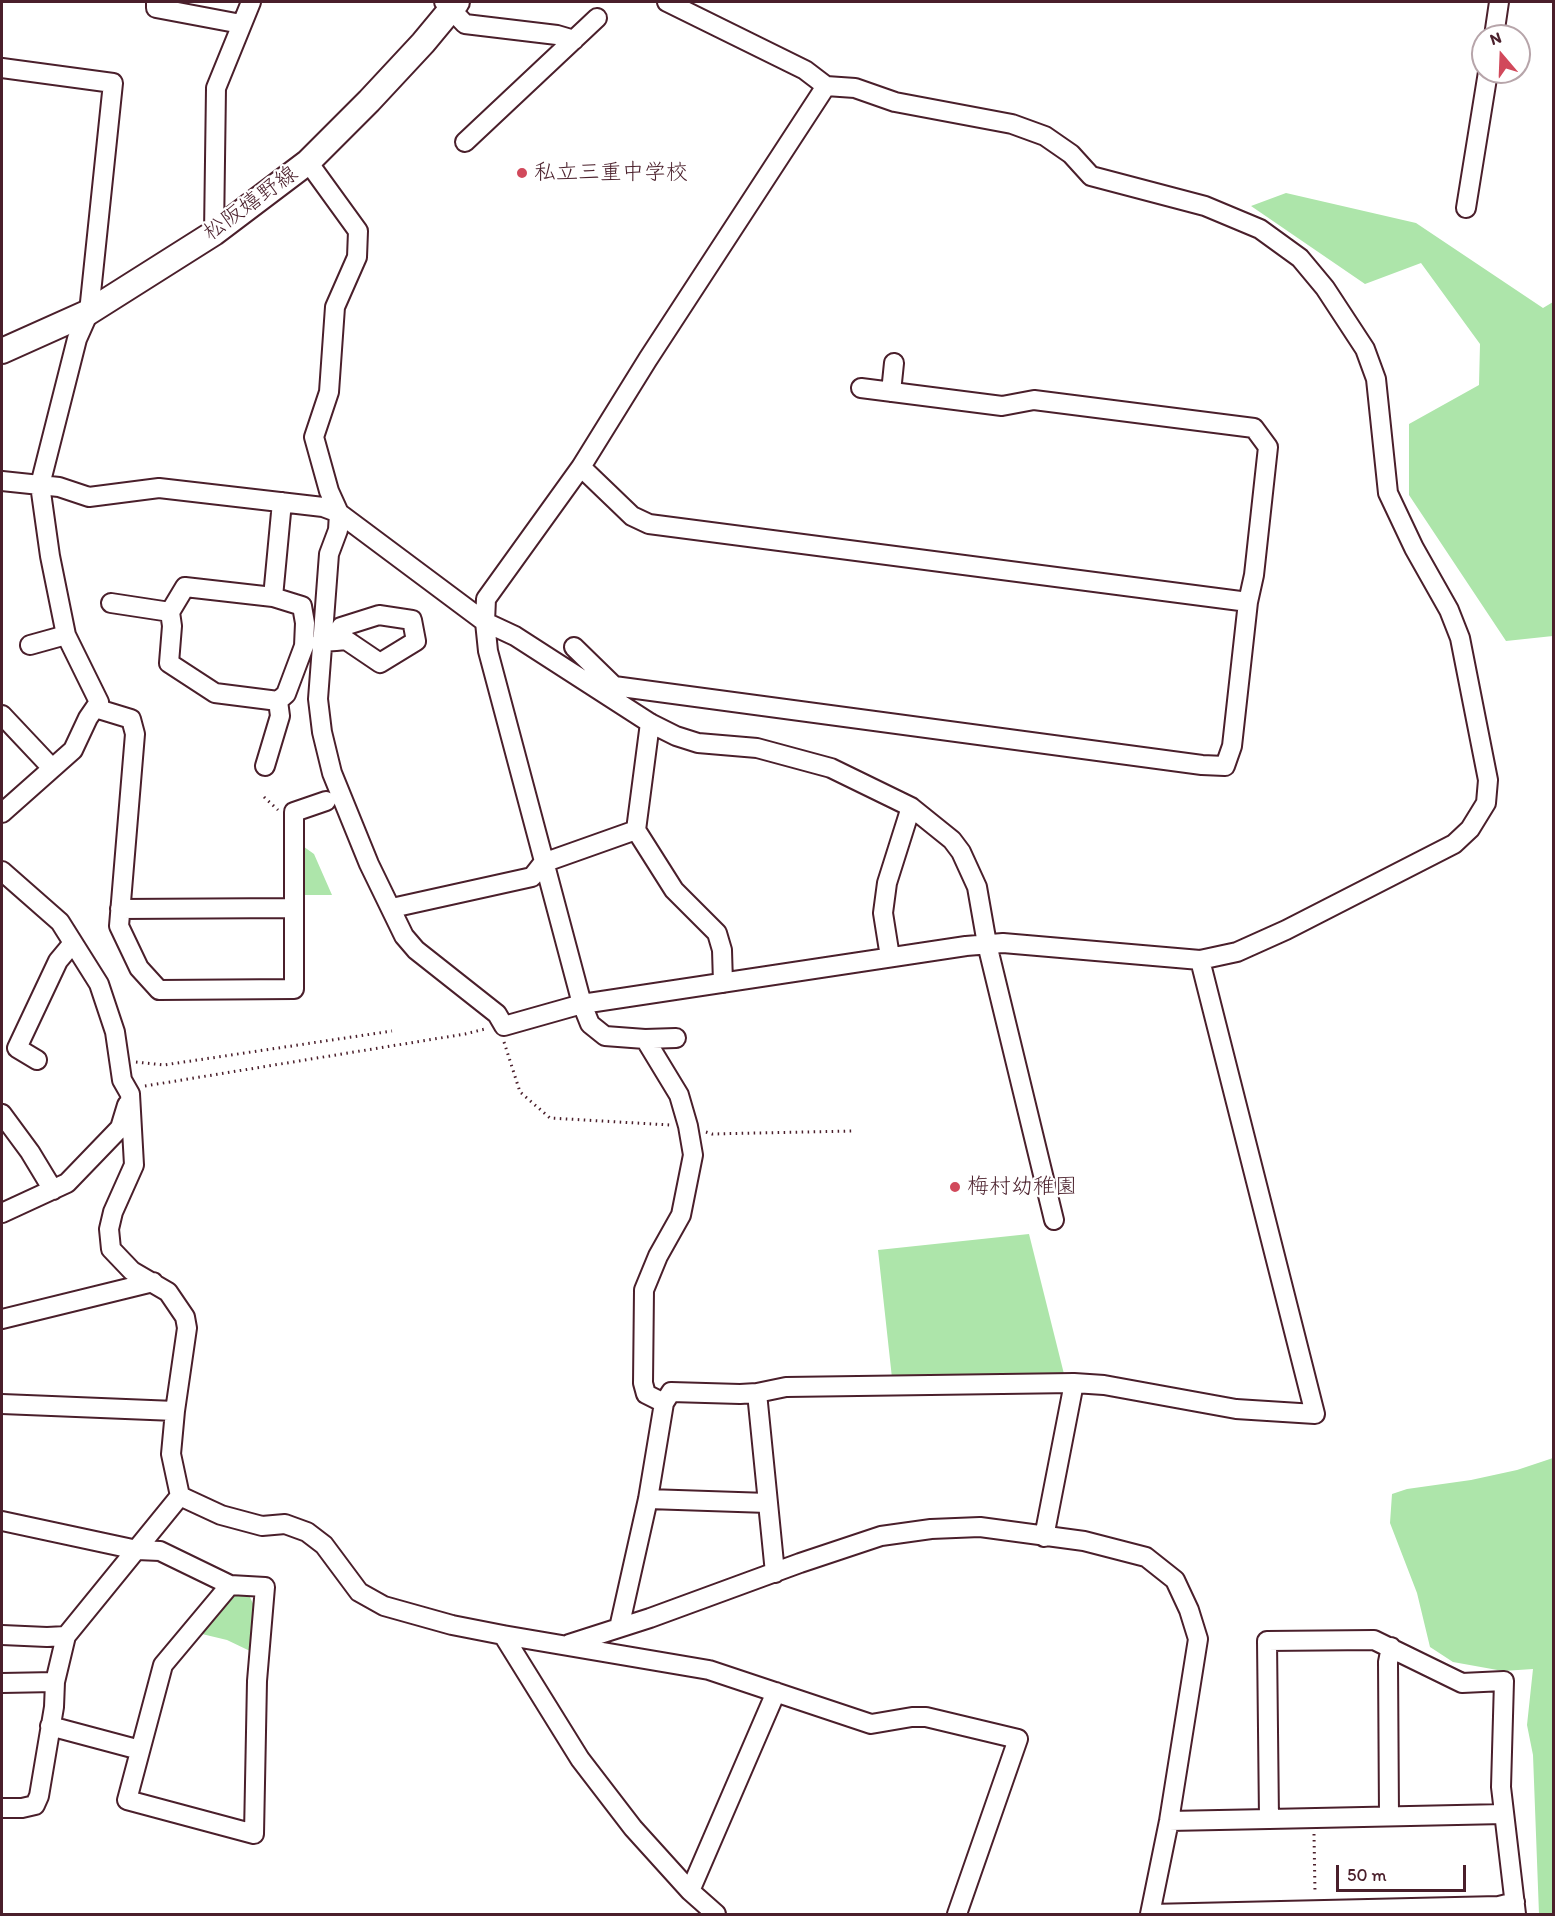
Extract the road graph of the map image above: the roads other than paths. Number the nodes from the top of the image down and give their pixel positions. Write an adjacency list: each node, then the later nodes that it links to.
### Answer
1 (156, 2): 7 (street)
2 (251, 2): 7 (street)
3 (667, 2): 12 (street)
4 (1499, 2): 8 (street)
5 (451, 4): 9 (street); 14 (main road, 松阪嬉野線)
6 (597, 18): 9 (street)
7 (241, 24): 16 (street)
8 (1496, 24)
9 (574, 40): 13 (street)
10 (2, 68): 17 (street)
11 (1486, 84): 15 (street)
12 (826, 86): 22 (street); 53 (street)
13 (465, 142)
14 (308, 162): 16 (main road, 松阪嬉野線); 26 (street)
15 (1466, 208)
16 (214, 232): 17 (main road, 松阪嬉野線)
17 (89, 312): 18 (main road, 松阪嬉野線); 24 (street)
18 (2, 351)
19 (894, 363): 21 (street)
20 (861, 388): 21 (street)
21 (891, 392): 28 (street)
22 (581, 467): 28 (street); 31 (street)
23 (2, 481): 24 (street)
24 (40, 485): 25 (street); 32 (street)
25 (282, 502): 26 (street); 27 (street)
26 (339, 513): 31 (street); 48 (street)
27 (273, 597): 30 (street); 35 (street)
28 (1248, 602): 34 (street)
29 (111, 603): 30 (street)
30 (170, 612): 35 (street)
31 (485, 622): 38 (street); 45 (street)
32 (66, 635): 33 (street); 36 (street)
33 (30, 645)
34 (574, 646)
35 (278, 701): 39 (street)
36 (94, 708): 40 (street); 49 (street)
37 (2, 715): 40 (street)
38 (650, 723): 42 (street); 44 (street)
39 (265, 766)
40 (51, 767): 43 (street)
41 (326, 801): 47 (street)
42 (911, 807): 51 (street); 52 (street)
43 (2, 813)
44 (636, 830): 45 (street); 54 (street)
45 (543, 863): 48 (street); 55 (street)
46 (2, 871): 50 (street)
47 (294, 908): 49 (street); 49 (street)
48 (392, 908): 55 (street)
49 (120, 909)
50 (73, 943): 58 (street); 59 (street)
51 (987, 944): 52 (street); 53 (street); 63 (street)
52 (890, 957): 54 (street)
53 (1200, 960): 66 (street)
54 (723, 983): 55 (street)
55 (582, 1004): 57 (street)
56 (676, 1038): 57 (street)
57 (645, 1039): 68 (street)
58 (37, 1060)
59 (130, 1094): 61 (street); 64 (street)
60 (2, 1114): 61 (street)
61 (53, 1190): 62 (street)
62 (2, 1213)
63 (1054, 1220)
64 (153, 1282): 65 (street); 70 (street)
65 (2, 1319)
66 (1074, 1383): 67 (street); 75 (street)
67 (757, 1393): 68 (street); 73 (street)
68 (664, 1403): 72 (street)
69 (2, 1404): 70 (street)
70 (175, 1411): 71 (street)
71 (180, 1496): 76 (street); 81 (street)
72 (648, 1499): 73 (street); 79 (street)
73 (768, 1503): 77 (street)
74 (2, 1521): 76 (street)
75 (1044, 1537): 77 (street); 94 (street)
76 (137, 1550): 78 (street); 82 (street)
77 (775, 1573): 79 (street)
78 (230, 1585): 89 (street); 89 (street)
79 (619, 1628): 83 (street)
80 (2, 1635): 82 (street)
81 (503, 1635): 83 (street); 95 (street)
82 (66, 1636): 85 (street)
83 (566, 1645): 87 (street)
84 (1391, 1647): 91 (street); 92 (street); 93 (street)
85 (55, 1682): 86 (street); 88 (street)
86 (2, 1683)
87 (776, 1692): 95 (street); 98 (street)
88 (50, 1726): 89 (street); 90 (street)
89 (140, 1750)
90 (2, 1808)
91 (1504, 1814): 92 (street); 96 (street)
92 (1389, 1816): 93 (street)
93 (1269, 1819): 94 (street)
94 (1169, 1821): 99 (street)
95 (690, 1891): 97 (street)
96 (1516, 1908): 99 (street)
97 (716, 1914)
98 (957, 1914)
99 (1150, 1914)

